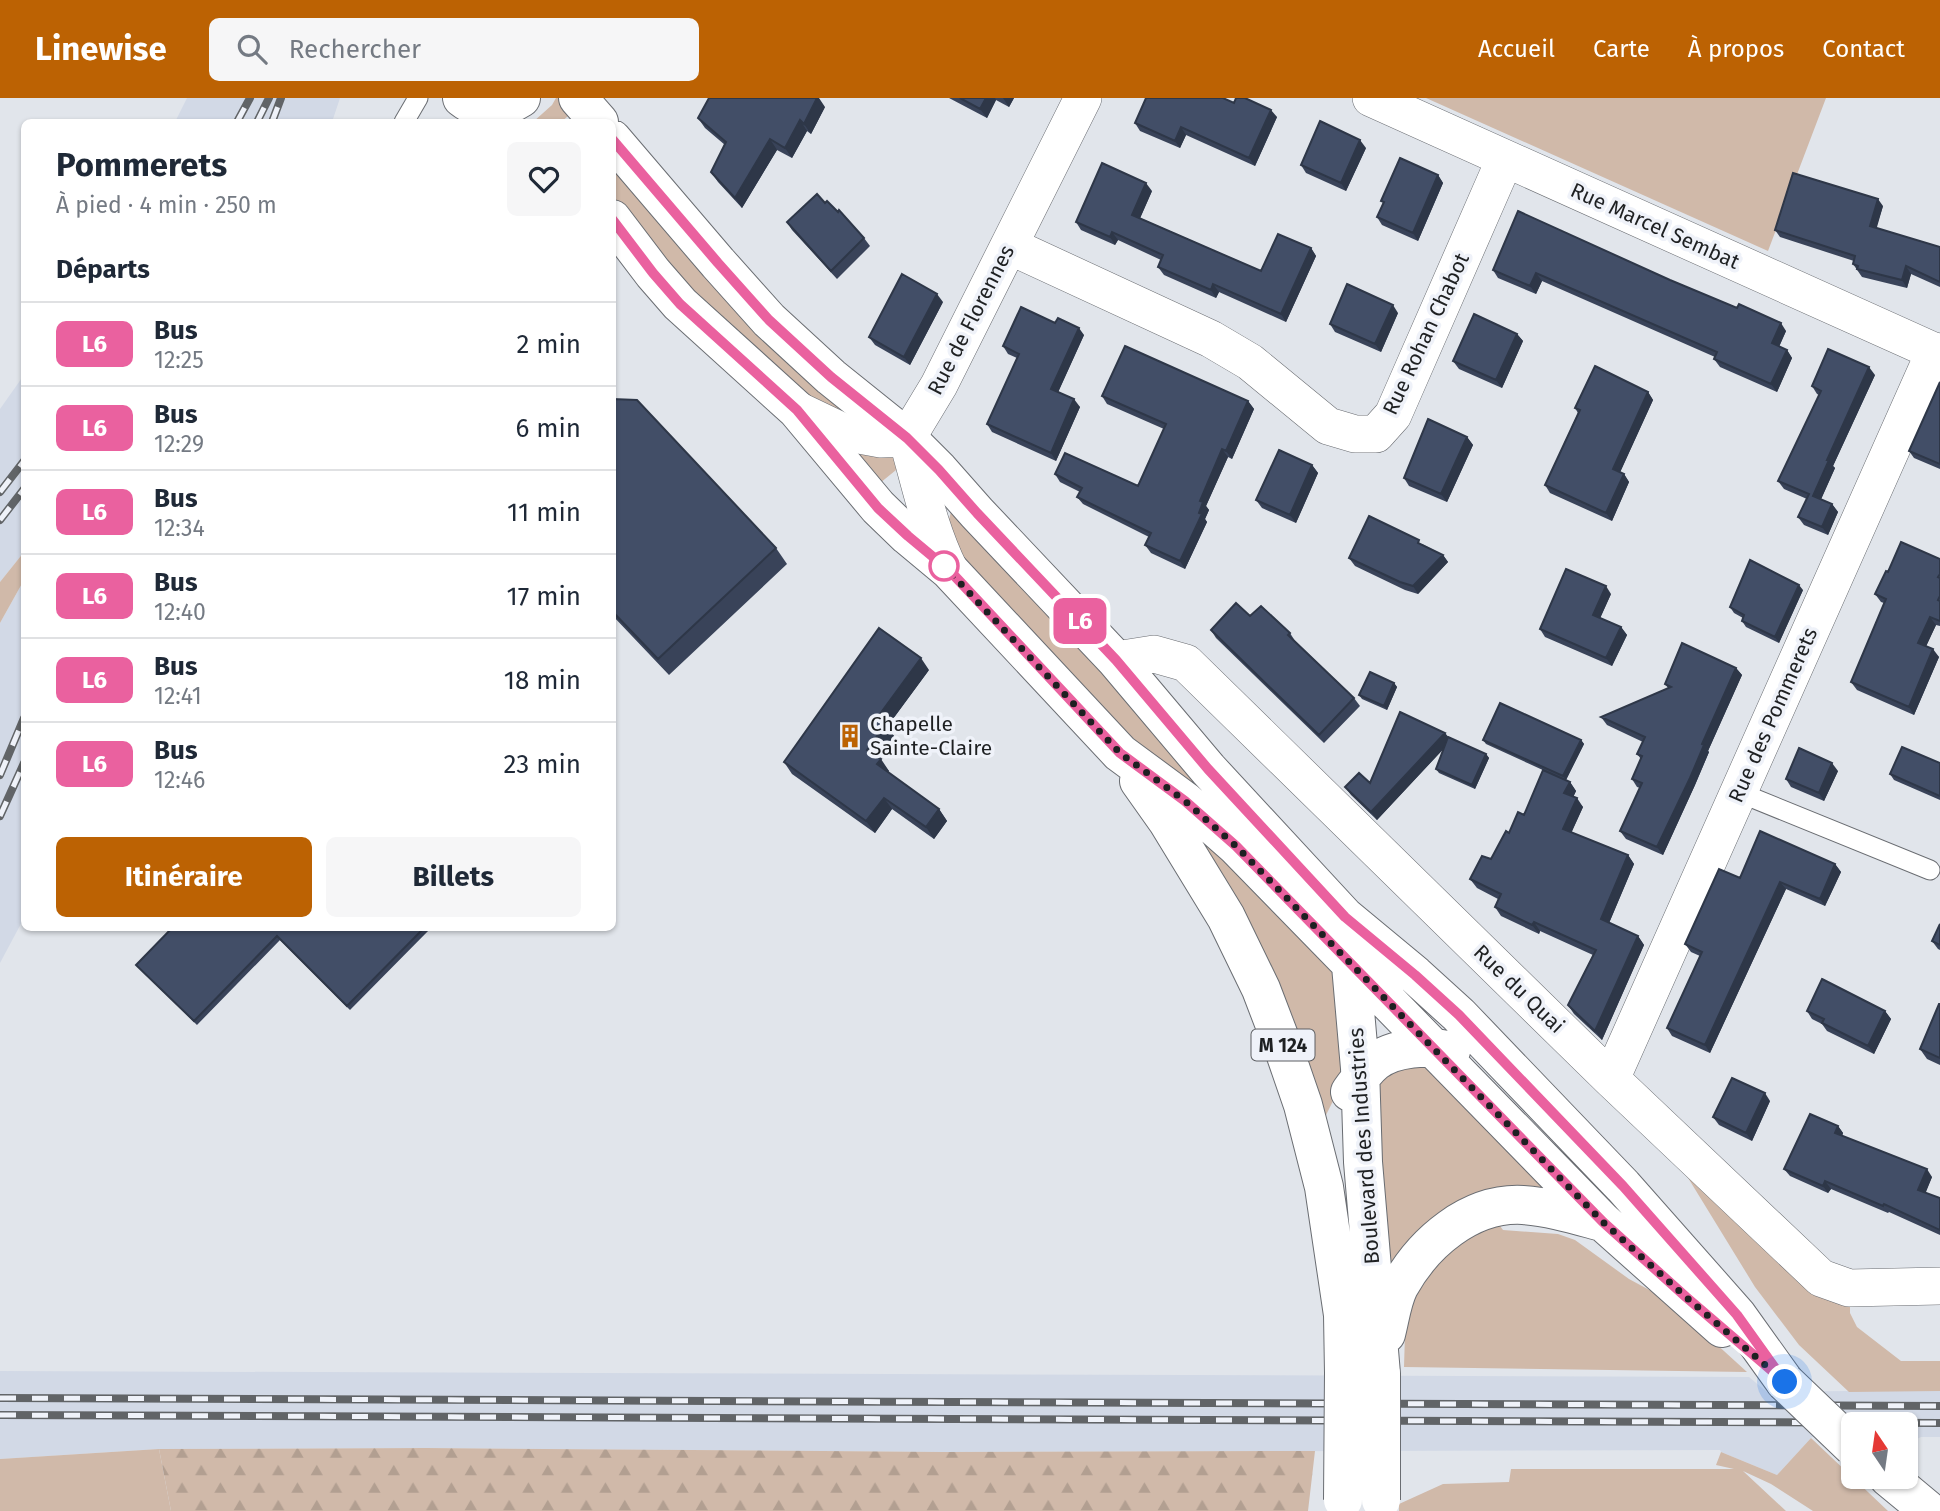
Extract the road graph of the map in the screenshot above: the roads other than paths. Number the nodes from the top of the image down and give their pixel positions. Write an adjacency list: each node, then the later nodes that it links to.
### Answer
1 (418, 98): 5 (lane)
2 (578, 98): 6 (main road)
3 (1083, 98): 10 (street, Rue de Florennes)
4 (1371, 98): 8 (street, Rue Marcel Sembat)
5 (406, 119)
6 (596, 119)
7 (616, 143): 13 (main road)
8 (1505, 159): 10 (street, Rue Rohan Chabot); 11 (street, Rue Marcel Sembat)
9 (616, 224): 12 (main road)
10 (1010, 246): 13 (street, Rue de Florennes)
11 (1937, 352): 17 (street, Rue des Pommerets)
12 (797, 410): 13 (street); 14 (main road)
13 (907, 438): 14 (street); 15 (main road)
14 (950, 571): 16 (main road)
15 (1116, 660): 19 (main road); 24 (street, Rue du Quai)
16 (1120, 753): 20 (main road); 25 (main road, Boulevard des Industries / M 124)
17 (1738, 792): 18 (lane); 24 (street, Rue des Pommerets)
18 (1930, 870)
19 (1345, 917): 20 (main road, Boulevard des Industries / M 124); 22 (main road)
20 (1351, 965): 21 (main road); 23 (main road, Boulevard des Industries / M 124)
21 (1433, 1048): 22 (main road, M 124); 23 (main road, M 124); 26 (main road)
22 (1516, 1075): 29 (main road)
23 (1360, 1077): 25 (main road, M 124); 28 (main road, Boulevard des Industries / M 124)
24 (1611, 1079): 27 (street, Rue du Quai)
25 (1324, 1187): 28 (main road, Boulevard des Industries / M 124)
26 (1603, 1222): 28 (main road, Boulevard des Industries / M 124); 29 (main road)
27 (1940, 1286)
28 (1363, 1373): 32 (main road, Boulevard des Industries / M 124, bridge); 33 (main road, Boulevard des Industries / M 124, bridge)
29 (1785, 1382): 30 (main road, bridge)
30 (1841, 1436)
31 (1902, 1489): 34 (main road)
32 (1343, 1505)
33 (1381, 1505)
34 (1929, 1511)

